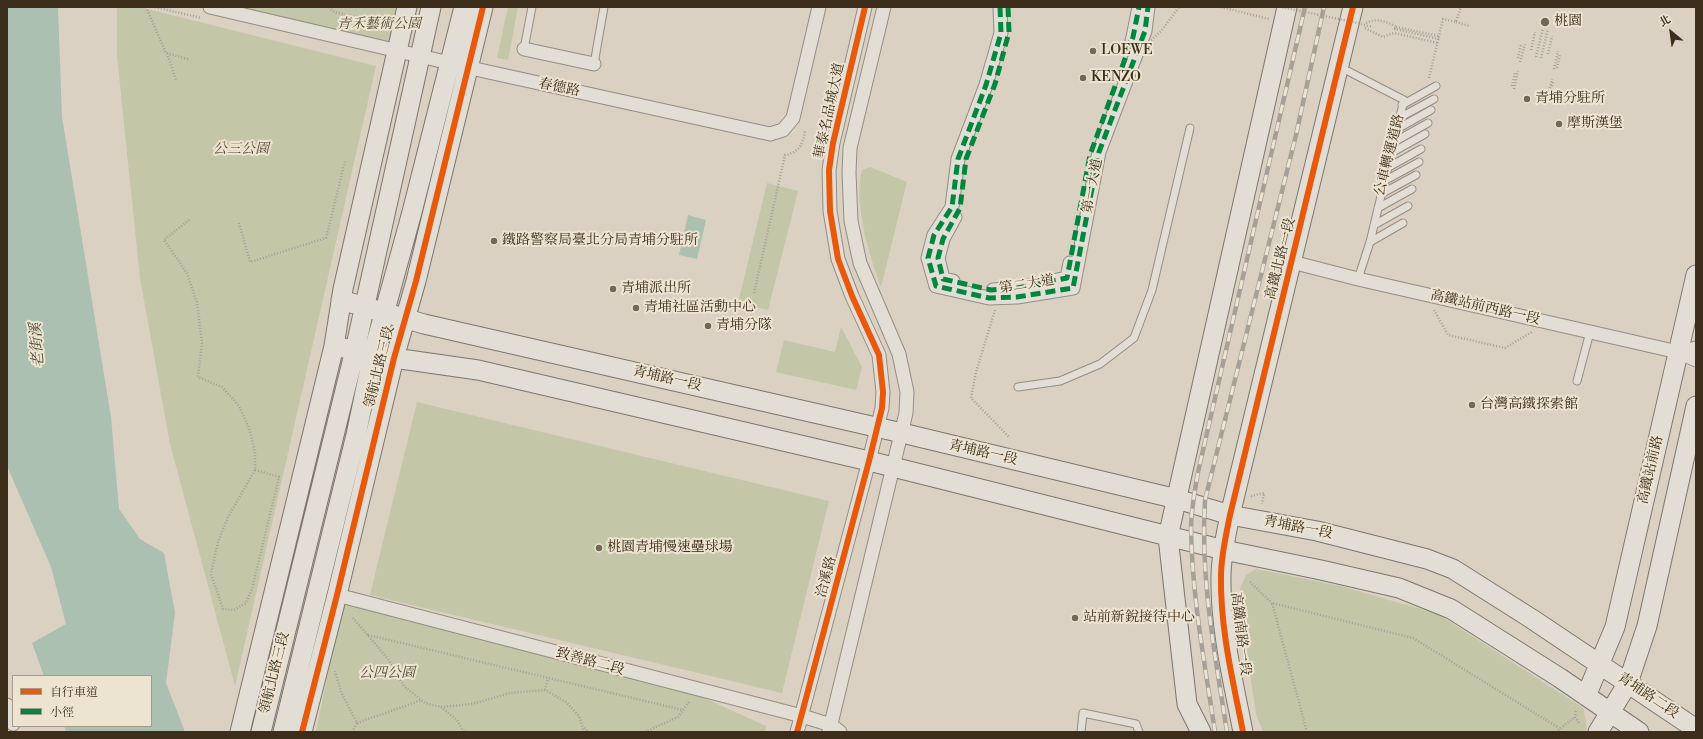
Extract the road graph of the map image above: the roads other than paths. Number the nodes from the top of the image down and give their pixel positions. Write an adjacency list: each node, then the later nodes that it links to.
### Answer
1 (210, 7): 18 (street, 春德路)
2 (407, 7): 18 (main road, 領航北路三段)
3 (431, 7): 19 (main road, 領航北路三段)
4 (464, 7): 21 (main road, 領航北路三段)
5 (482, 7): 21 (main road, 領航北路三段)
6 (532, 7): 17 (lane)
7 (604, 7): 20 (lane)
8 (819, 7): 21 (street, 春德路)
9 (865, 7): 64 (street, 華泰名品城大道)
10 (884, 7): 65 (street, 華泰名品城大道)
11 (1000, 7): 49 (street, 第二大道)
12 (1008, 7): 13 (street, 第二大道)
13 (1139, 7)
14 (1148, 7): 49 (street, 第一大道)
15 (1353, 7): 22 (main road, 高鐵北路一段)
16 (1284, 12): 68 (main road)
17 (524, 49): 20 (street)
18 (397, 50): 19 (street, 春德路); 50 (main road, 領航北路三段)
19 (419, 56): 21 (street, 春德路); 51 (main road, 領航北路三段)
20 (594, 64)
21 (460, 65): 52 (main road, 領航北路三段); 53 (main road, 領航北路三段)
22 (1340, 66): 25 (lane, 公車轉運道路); 46 (main road, 高鐵北路一段)
23 (1436, 86): 25 (lane)
24 (1434, 99): 27 (lane)
25 (1402, 105): 27 (lane, 公車轉運道路)
26 (1431, 110): 30 (lane)
27 (1400, 118): 30 (lane, 公車轉運道路)
28 (1428, 122): 32 (lane)
29 (1190, 128): 62 (lane)
30 (1397, 129): 32 (lane, 公車轉運道路)
31 (1425, 134): 34 (lane)
32 (1394, 142): 34 (lane, 公車轉運道路)
33 (1422, 149): 36 (lane)
34 (1391, 153): 36 (lane, 公車轉運道路)
35 (1419, 162): 38 (lane)
36 (1387, 168): 38 (lane, 公車轉運道路)
37 (1416, 175): 40 (lane)
38 (1384, 181): 40 (lane, 公車轉運道路)
39 (1412, 189): 42 (lane)
40 (1381, 194): 42 (lane, 公車轉運道路)
41 (1408, 206): 44 (lane)
42 (1378, 208): 44 (lane, 公車轉運道路)
43 (1404, 223): 45 (lane)
44 (1374, 225): 45 (lane, 公車轉運道路)
45 (1370, 242): 48 (lane, 公車轉運道路)
46 (1292, 262): 48 (street, 高鐵站前西路一段); 69 (main road, 高鐵北路一段)
47 (1696, 275): 57 (main road, 高鐵站前路)
48 (1358, 279): 54 (street, 高鐵站前西路一段)
49 (994, 298)
50 (341, 300): 51 (main road, 青埔路一段); 55 (main road, 領航北路三段)
51 (364, 306): 52 (main road, 青埔路一段); 56 (main road, 領航北路三段)
52 (384, 312): 53 (main road, 青埔路一段); 58 (main road, 領航北路三段)
53 (405, 318): 59 (main road, 領航北路三段); 64 (main road, 青埔路一段)
54 (1590, 332): 57 (street, 高鐵站前西路一段); 61 (lane)
55 (334, 346): 56 (main road); 81 (main road, 領航北路三段)
56 (355, 350): 58 (main road); 84 (main road, 領航北路三段)
57 (1687, 350): 60 (street, 高鐵站前西路一段); 73 (main road, 高鐵站前路)
58 (373, 354): 59 (main road); 85 (main road, 領航北路三段)
59 (394, 358): 66 (main road); 72 (main road, 領航北路三段)
60 (1696, 360)
61 (1577, 381)
62 (1018, 387)
63 (1696, 406): 74 (main road)
64 (877, 428): 65 (main road, 青埔路一段); 66 (street, 洽溪路)
65 (902, 433): 67 (street); 68 (main road, 青埔路一段)
66 (869, 461): 67 (main road); 79 (street, 洽溪路)
67 (893, 467): 70 (main road); 83 (street)
68 (1177, 499): 69 (main road, 青埔路一段); 70 (main road)
69 (1230, 515): 71 (main road, 高鐵南路一段); 73 (main road, 青埔路一段)
70 (1168, 537): 71 (main road); 76 (main road)
71 (1224, 550): 75 (main road); 92 (main road, 高鐵南路一段)
72 (337, 595): 79 (street, 致善路二段); 86 (main road, 領航北路三段)
73 (1600, 663): 74 (main road, 青埔路二段); 75 (main road)
74 (1628, 683): 78 (main road); 82 (main road, 青埔路二段)
75 (1581, 703): 78 (main road)
76 (1187, 704): 90 (street); 91 (main road)
77 (7, 705): 80 (street)
78 (1611, 713): 93 (main road); 94 (main road)
79 (802, 716): 83 (street, 致善路二段); 87 (street, 洽溪路)
80 (12, 722)
81 (241, 728)
82 (1696, 729)
83 (833, 730)
84 (261, 732)
85 (283, 732)
86 (302, 732)
87 (797, 732)
88 (1081, 732): 89 (lane)
89 (1139, 732)
90 (1194, 732)
91 (1201, 732)
92 (1243, 732)
93 (1598, 732)
94 (1640, 732)

